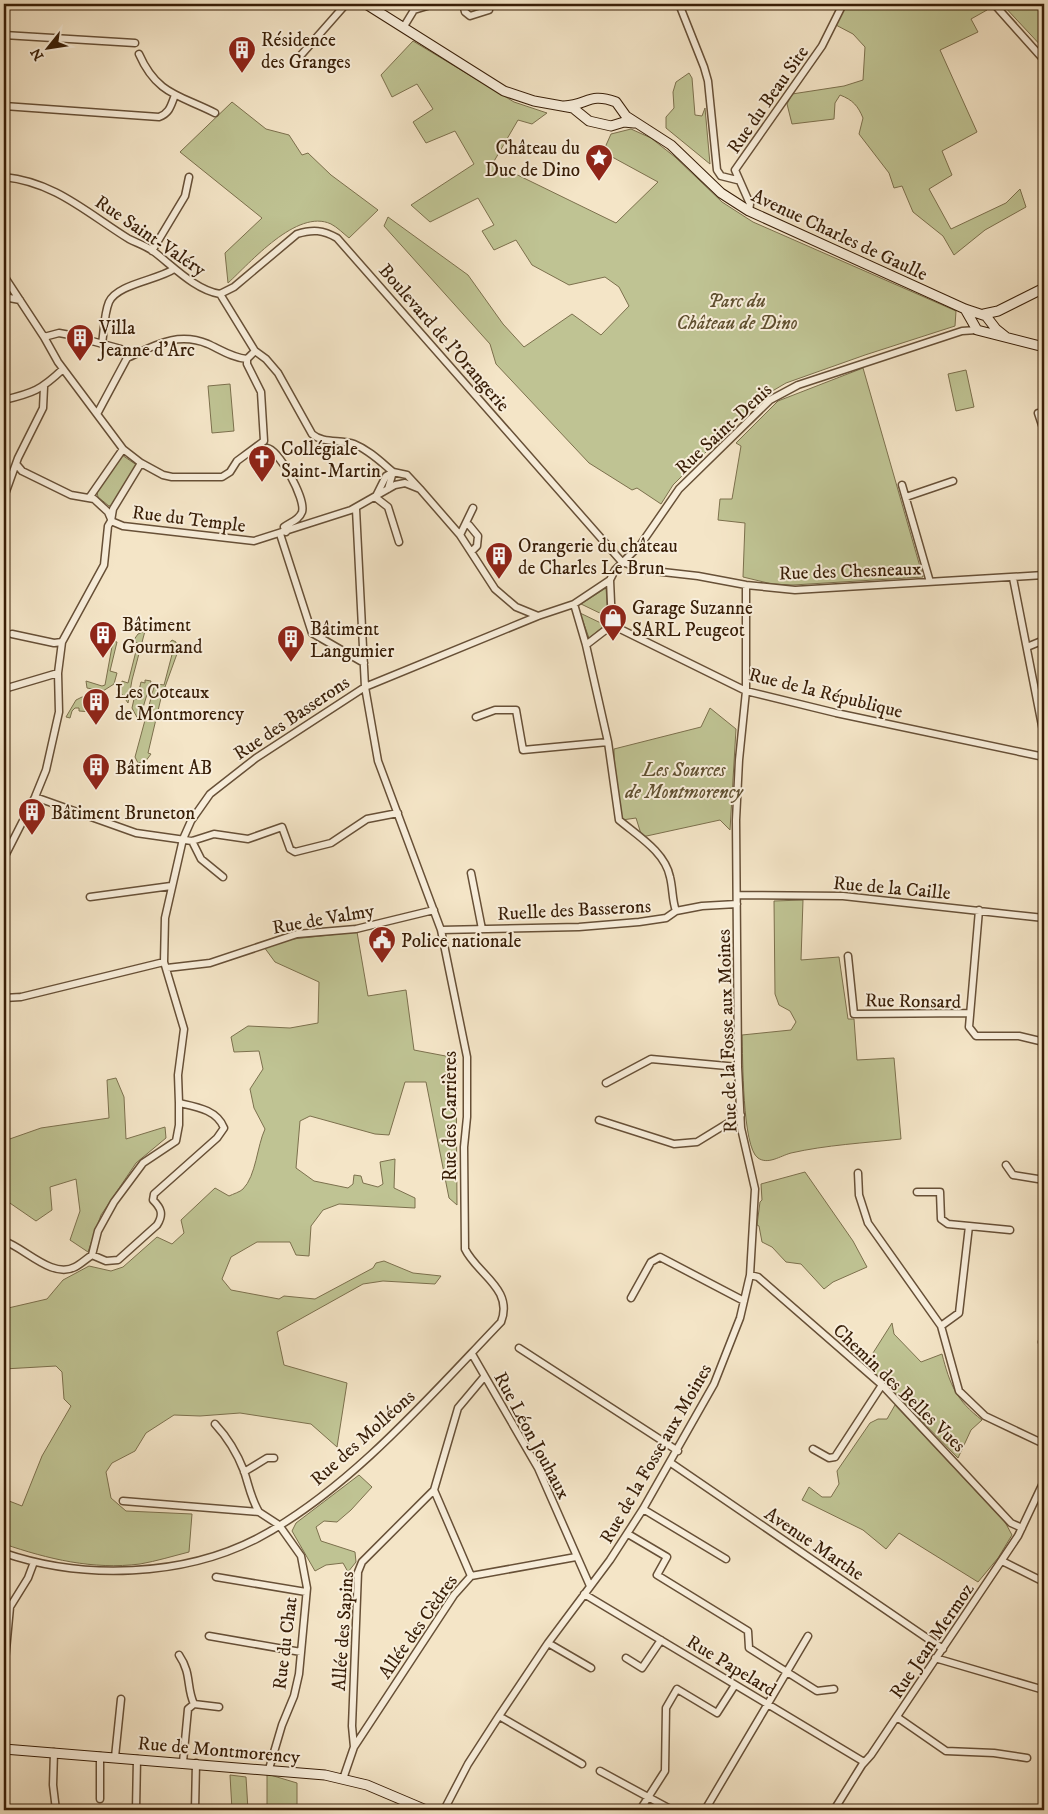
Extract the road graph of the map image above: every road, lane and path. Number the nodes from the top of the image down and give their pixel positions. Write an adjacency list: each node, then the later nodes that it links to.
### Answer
1 (346, 4): 14 (street)
2 (366, 4): 9 (main road, Avenue Charles de Gaulle)
3 (434, 4): 9 (street)
4 (463, 4): 8 (street)
5 (679, 4): 26 (street)
6 (843, 4): 26 (street, Rue du Beau Site)
7 (994, 4): 13 (street)
8 (489, 10)
9 (403, 28): 18 (main road, Avenue Charles de Gaulle)
10 (4, 35): 11 (street)
11 (135, 43)
12 (139, 54): 15 (street)
13 (1044, 60)
14 (294, 63)
15 (175, 95): 17 (street); 20 (street)
16 (583, 102): 18 (main road, Avenue Charles de Gaulle); 19 (main road, Avenue Charles de Gaulle); 21 (main road)
17 (4, 106)
18 (564, 106): 21 (main road, Avenue Charles de Gaulle)
19 (622, 111): 22 (main road, Avenue Charles de Gaulle); 23 (main road)
20 (215, 113)
21 (582, 115): 23 (main road, Avenue Charles de Gaulle)
22 (638, 124): 23 (main road, Avenue Charles de Gaulle); 27 (main road, Avenue Charles de Gaulle)
23 (614, 125)
24 (4, 177): 28 (street, Rue Saint-Valéry)
25 (189, 177): 28 (street)
26 (737, 180): 27 (street, Rue du Beau Site)
27 (749, 212): 35 (main road, Avenue Charles de Gaulle)
28 (152, 251): 29 (street, Rue Saint-Valéry)
29 (174, 268): 32 (street, Rue Saint-Valéry); 37 (street)
30 (4, 276): 34 (street)
31 (1044, 288): 35 (main road)
32 (220, 294): 39 (street, Rue Saint-Valéry); 69 (street, Boulevard de l'Orangerie)
33 (4, 297): 34 (street)
34 (20, 300): 36 (street)
35 (980, 322): 38 (main road); 69 (street, Rue Saint-Denis)
36 (44, 337): 37 (street); 42 (street)
37 (102, 344): 40 (street)
38 (1044, 347)
39 (255, 351): 41 (street); 52 (street, Rue Saint-Valéry)
40 (127, 358): 41 (street); 46 (street)
41 (247, 359): 50 (street)
42 (63, 369): 43 (street); 46 (street)
43 (44, 387): 44 (street); 51 (street)
44 (4, 400)
45 (1038, 413): 47 (street)
46 (97, 414): 49 (street)
47 (1044, 431)
48 (267, 448): 65 (street)
49 (123, 449): 50 (street); 60 (street)
50 (141, 463): 63 (street)
51 (17, 465): 57 (street); 60 (street)
52 (393, 472): 55 (street); 56 (street); 58 (street, Rue du Temple)
53 (953, 481): 59 (street)
54 (902, 485): 59 (street)
55 (388, 489): 56 (street, Rue du Temple); 58 (street, Rue du Temple)
56 (420, 489): 66 (street)
57 (4, 497)
58 (375, 497): 62 (street, Rue du Temple); 67 (street)
59 (906, 497): 73 (street)
60 (89, 498): 63 (street)
61 (473, 508): 64 (street)
62 (356, 509): 65 (street, Rue du Temple); 83 (street, Rue des Carrières)
63 (111, 520): 65 (street, Rue du Temple); 80 (street)
64 (465, 525): 66 (street); 68 (street)
65 (283, 533): 83 (street)
66 (460, 535): 68 (street)
67 (400, 542)
68 (471, 552): 76 (street)
69 (622, 562): 72 (street); 74 (street, Rue des Chesneaux)
70 (1044, 575): 71 (street, Rue des Chesneaux)
71 (1013, 578): 73 (street, Rue des Chesneaux); 82 (street)
72 (610, 580): 75 (street, Rue des Basserons); 77 (street)
73 (930, 582): 74 (street, Rue des Chesneaux)
74 (746, 585): 87 (street, Rue de la Fosse aux Moines)
75 (574, 604): 76 (street, Rue des Basserons); 81 (street)
76 (538, 616): 85 (street, Rue des Basserons)
77 (612, 625): 81 (street); 87 (street, Rue de la République)
78 (12, 634): 80 (street)
79 (1044, 640): 82 (street)
80 (62, 642): 84 (street)
81 (586, 645): 90 (street)
82 (1027, 647): 89 (street)
83 (364, 663): 85 (street, Rue des Carrières)
84 (58, 673): 86 (street); 92 (street)
85 (365, 687): 93 (street, Rue des Carrières); 94 (street, Rue des Basserons)
86 (4, 689)
87 (746, 690): 91 (street, Rue de la République); 100 (street, Rue de la Fosse aux Moines)
88 (476, 717): 90 (street)
89 (1044, 736)
90 (608, 742): 105 (street)
91 (1044, 757)
92 (35, 797): 94 (street); 96 (street)
93 (398, 813): 95 (street); 103 (street, Rue des Carrières)
94 (183, 838): 95 (street); 99 (street, Rue des Basserons)
95 (192, 841): 98 (street)
96 (4, 858)
97 (471, 873): 108 (street)
98 (224, 877)
99 (171, 886): 101 (street); 110 (street, Rue des Basserons)
100 (737, 895): 102 (street, Rue de la Fosse aux Moines); 104 (street, Rue de la Caille)
101 (90, 897)
102 (737, 904): 105 (street, Ruelle des Basserons); 114 (street, Rue de la Fosse aux Moines)
103 (434, 910): 107 (street, Rue des Carrières); 110 (street, Rue de Valmy)
104 (979, 910): 106 (street, Rue de la Caille); 112 (street)
105 (676, 911): 108 (street, Ruelle des Basserons)
106 (1044, 918)
107 (441, 930): 108 (street, Ruelle des Basserons); 132 (street, Rue des Carrières)
108 (482, 930)
109 (848, 956): 112 (street, Rue Ronsard)
110 (165, 965): 111 (street); 116 (street, Rue des Basserons)
111 (4, 998)
112 (969, 1013): 113 (street, Rue Ronsard)
113 (1044, 1042)
114 (738, 1067): 115 (street); 117 (street, Rue de la Fosse aux Moines)
115 (606, 1083)
116 (179, 1103): 126 (street, Rue des Basserons); 126 (street)
117 (741, 1115): 118 (street); 127 (street, Rue de la Fosse aux Moines)
118 (599, 1120)
119 (1006, 1165): 121 (street)
120 (858, 1172): 130 (street)
121 (1044, 1180)
122 (917, 1192): 123 (street)
123 (969, 1226): 124 (street); 130 (street)
124 (1010, 1230)
125 (4, 1241): 126 (street)
126 (92, 1255)
127 (750, 1275): 129 (street, Rue de la Fosse aux Moines); 134 (street, Chemin des Belles Vues)
128 (631, 1298): 129 (street)
129 (744, 1301): 138 (street, Rue de la Fosse aux Moines)
130 (941, 1326): 136 (street)
131 (519, 1348): 138 (street)
132 (472, 1354): 133 (street, Rue Léon Jouhaux); 147 (street, Rue des Molléons)
133 (484, 1376): 143 (street, Allée des Sapins); 151 (street, Rue Léon Jouhaux)
134 (882, 1385): 137 (street); 148 (street, Chemin des Belles Vues)
135 (215, 1424): 141 (street)
136 (1044, 1444)
137 (813, 1448)
138 (678, 1451): 140 (street, Rue de la Fosse aux Moines)
139 (274, 1458): 141 (street)
140 (671, 1463): 145 (street, Rue de la Fosse aux Moines); 165 (street, Avenue Marthe)
141 (244, 1472): 146 (street)
142 (1044, 1481): 148 (street, Rue Jean Mermoz)
143 (434, 1490): 155 (street, Allée des Cèdres); 182 (street, Allée des Sapins)
144 (123, 1501): 146 (street)
145 (644, 1509): 149 (street, Rue de la Fosse aux Moines); 152 (street)
146 (259, 1512): 147 (street)
147 (279, 1525): 154 (street, Rue des Molléons); 159 (street, Rue du Chat)
148 (1022, 1528): 153 (street, Rue Jean Mermoz)
149 (628, 1534): 158 (street, Rue de la Fosse aux Moines); 171 (street)
150 (4, 1553): 154 (street, Rue des Molléons)
151 (576, 1557): 155 (street); 158 (street, Rue Léon Jouhaux)
152 (726, 1559)
153 (1002, 1561): 157 (street); 165 (street, Rue Jean Mermoz)
154 (34, 1562): 172 (street)
155 (471, 1576): 182 (street, Allée des Cèdres)
156 (216, 1577): 159 (street)
157 (1044, 1582)
158 (590, 1586): 160 (street, Rue de la Fosse aux Moines)
159 (306, 1592): 166 (street, Rue du Chat)
160 (584, 1594): 163 (street, Rue Papelard); 164 (street, Rue de la Fosse aux Moines)
161 (209, 1636): 166 (street)
162 (808, 1636): 171 (street)
163 (661, 1640): 168 (street); 173 (street, Rue Papelard)
164 (548, 1643): 170 (street); 180 (street, Rue de la Fosse aux Moines)
165 (943, 1649): 169 (street, Rue Jean Mermoz)
166 (301, 1652): 193 (street, Rue du Chat)
167 (180, 1655): 177 (street)
168 (626, 1658)
169 (935, 1658): 175 (street); 181 (street, Rue Jean Mermoz)
170 (591, 1668)
171 (787, 1671): 174 (street); 178 (street)
172 (4, 1672)
173 (735, 1685): 178 (street, Rue Papelard); 196 (street)
174 (834, 1689)
175 (1044, 1690)
176 (121, 1699): 186 (street)
177 (194, 1704): 179 (street); 189 (street)
178 (768, 1705): 190 (street, Rue Papelard); 205 (street)
179 (219, 1707)
180 (499, 1716): 192 (street); 202 (street, Rue de la Fosse aux Moines)
181 (897, 1717): 187 (street); 190 (street, Rue Jean Mermoz)
182 (354, 1747): 195 (street, Allée des Sapins)
183 (4, 1749): 184 (main road, Rue de Montmorency)
184 (54, 1752): 185 (main road, Rue de Montmorency); 198 (street)
185 (100, 1756): 186 (main road, Rue de Montmorency); 197 (street)
186 (115, 1757): 188 (main road, Rue de Montmorency)
187 (1027, 1758)
188 (137, 1759): 189 (main road, Rue de Montmorency); 199 (street)
189 (183, 1762): 191 (main road, Rue de Montmorency)
190 (864, 1762): 206 (street, Rue Jean Mermoz)
191 (196, 1763): 193 (main road, Rue de Montmorency); 200 (street)
192 (582, 1764)
193 (269, 1769): 195 (main road, Rue de Montmorency)
194 (600, 1771): 196 (street)
195 (343, 1778): 201 (main road, Rue de Montmorency)
196 (648, 1798): 203 (street); 204 (street)
197 (100, 1799)
198 (56, 1810)
199 (136, 1810)
200 (196, 1810)
201 (426, 1810)
202 (444, 1810)
203 (640, 1810)
204 (672, 1810)
205 (705, 1810)
206 (834, 1810)

